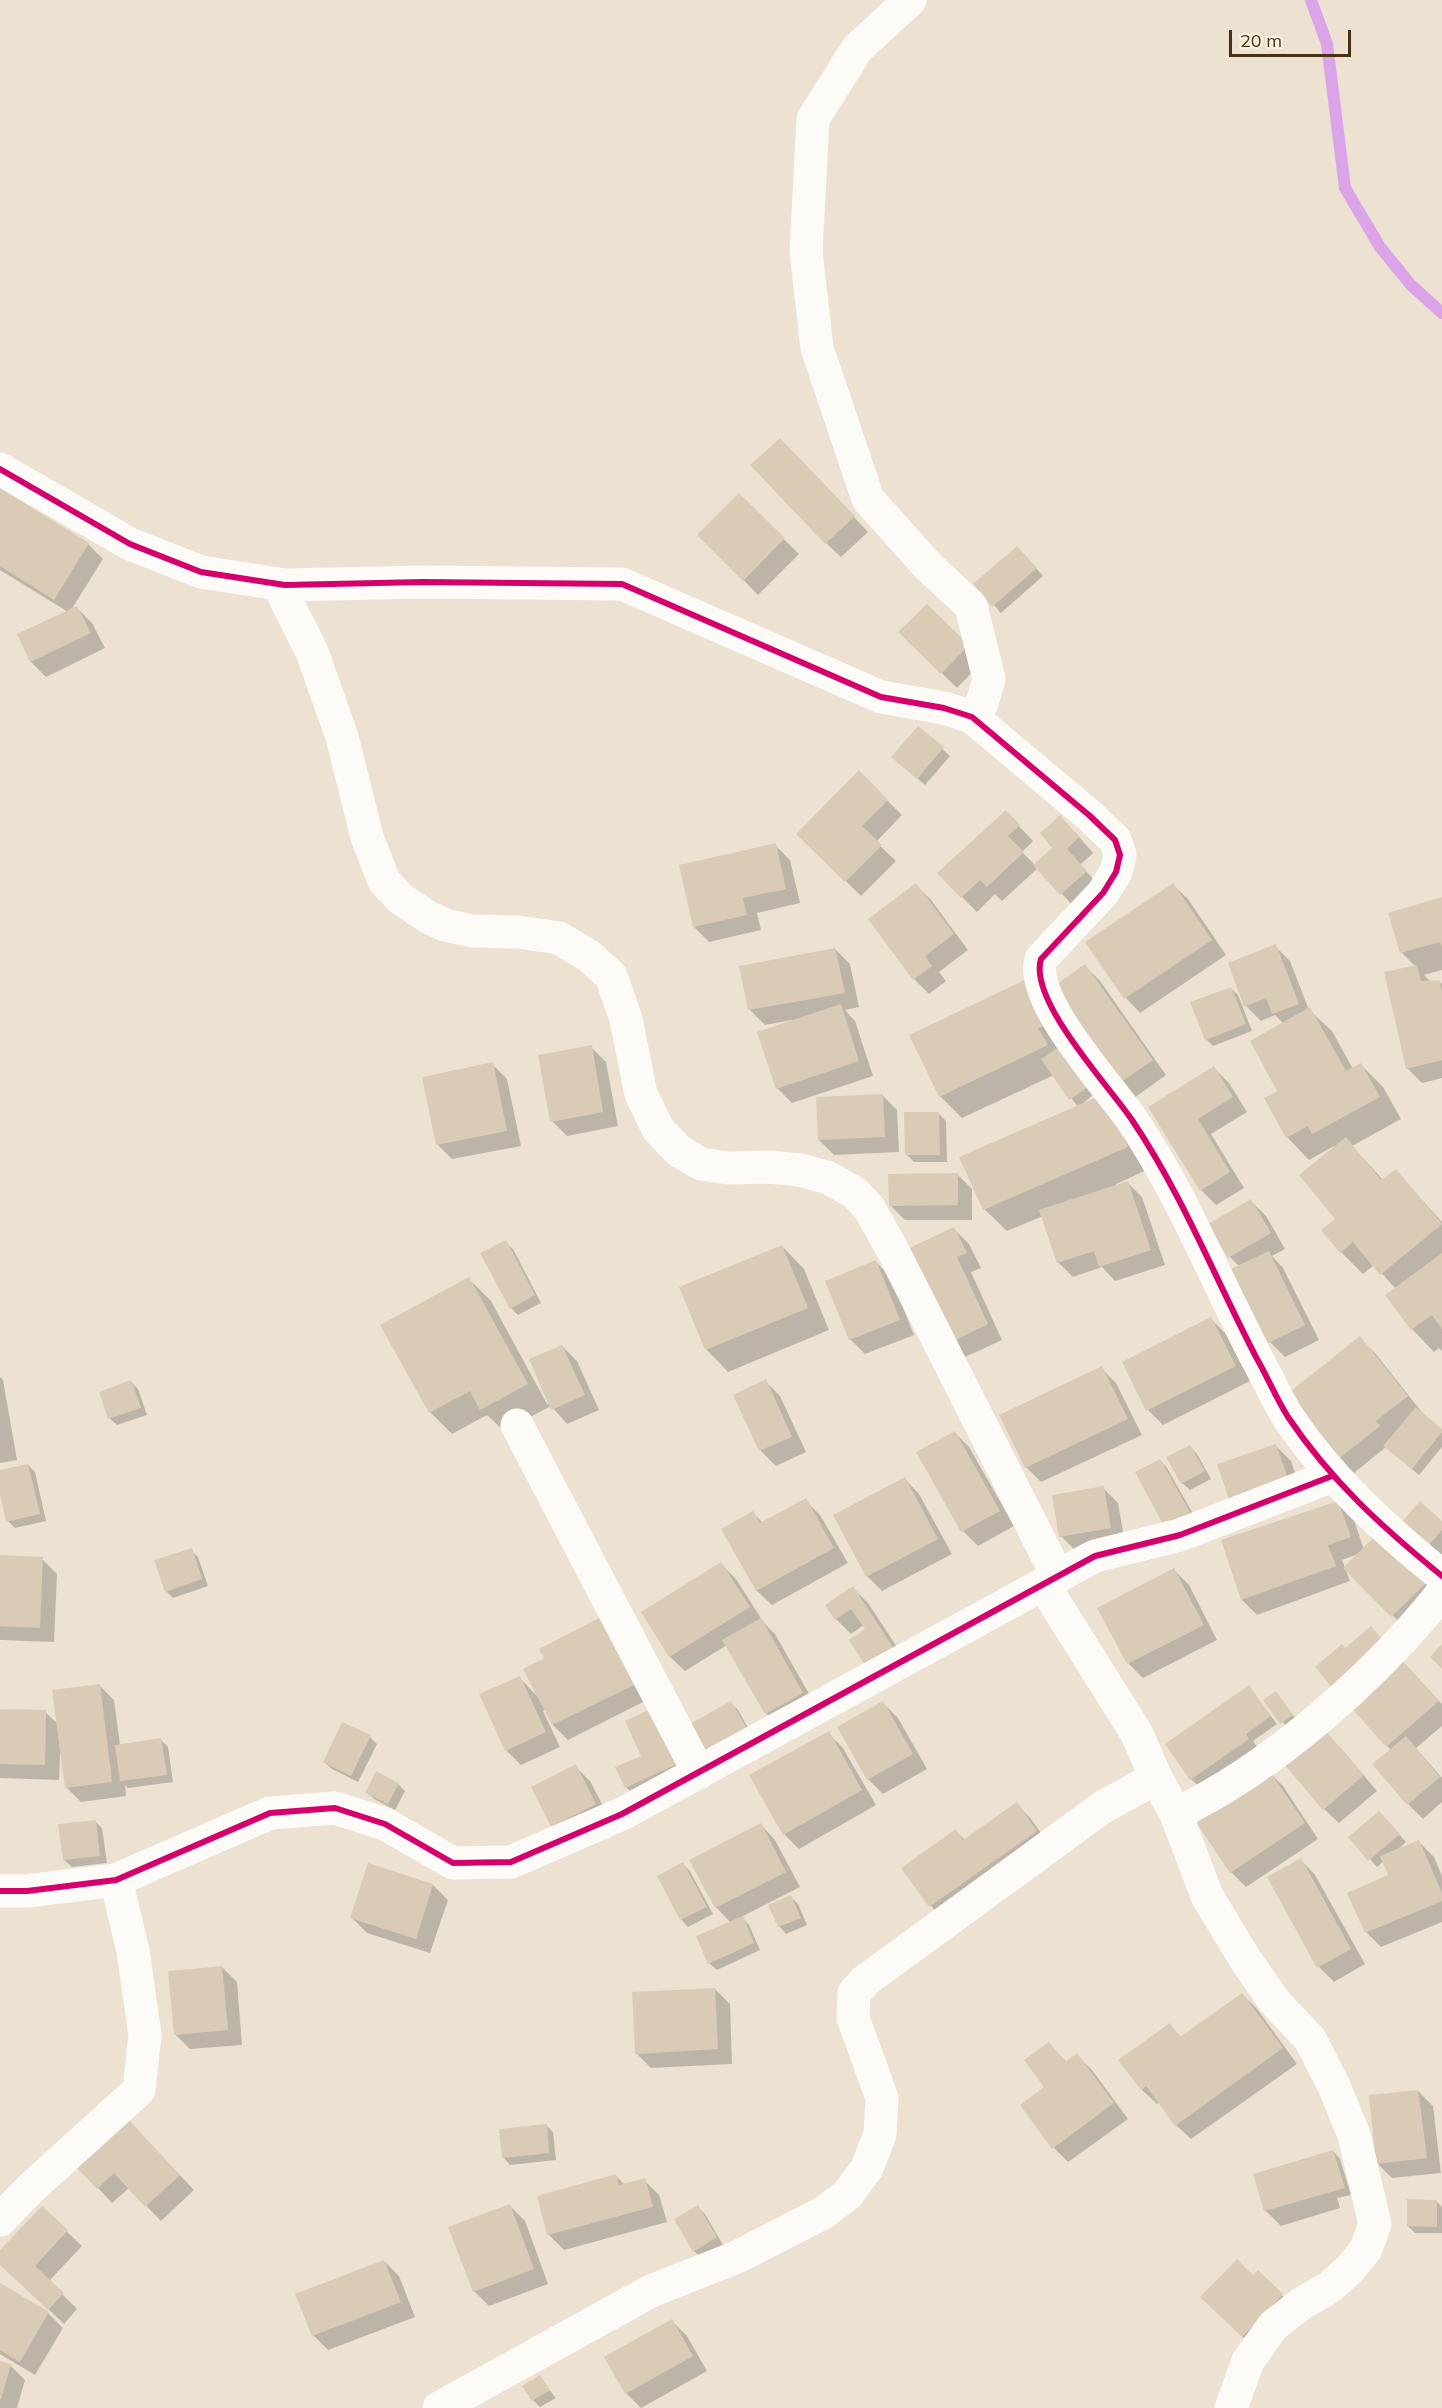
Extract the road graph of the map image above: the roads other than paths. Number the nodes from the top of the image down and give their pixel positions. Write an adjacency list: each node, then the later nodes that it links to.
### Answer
1 (910, 0): 4 (street)
2 (0, 469): 3 (street)
3 (285, 585): 4 (street); 8 (street)
4 (972, 717): 6 (street)
5 (517, 1425): 10 (street)
6 (1332, 1476): 7 (street); 8 (street)
7 (1442, 1576)
8 (1050, 1579): 10 (street); 11 (street)
9 (1442, 1593): 12 (street)
10 (699, 1773): 13 (street)
11 (1156, 1778): 12 (street); 16 (street)
12 (1176, 1814): 17 (street)
13 (116, 1880): 14 (street); 15 (street)
14 (0, 1891)
15 (0, 2220)
16 (439, 2408)
17 (1231, 2408)

